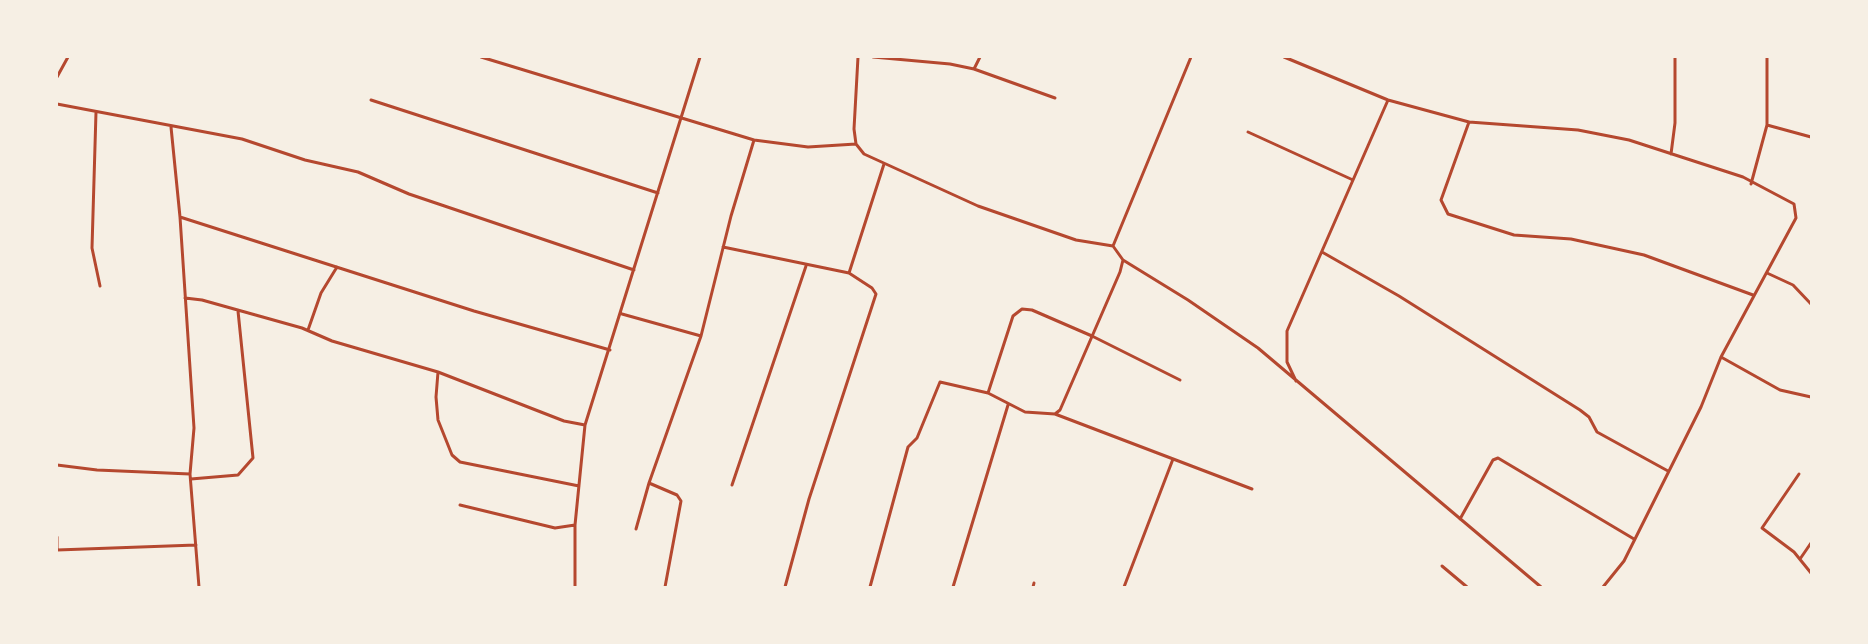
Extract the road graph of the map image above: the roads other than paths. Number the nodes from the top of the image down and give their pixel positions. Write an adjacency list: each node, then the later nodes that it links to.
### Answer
1 (68, 57): 12 (street)
2 (481, 57): 18 (street)
3 (700, 57): 18 (street)
4 (858, 57): 25 (street)
5 (873, 57): 11 (street)
6 (980, 57): 11 (street)
7 (1191, 57): 32 (street)
8 (1284, 57): 15 (street)
9 (1675, 57): 26 (street)
10 (1767, 57): 20 (street)
11 (974, 69): 13 (street)
12 (57, 77)
13 (1055, 98)
14 (371, 100): 30 (street)
15 (1388, 100): 19 (street); 28 (street)
16 (57, 104): 17 (street)
17 (96, 111): 21 (street); 41 (street)
18 (681, 118): 24 (street); 30 (street)
19 (1469, 122): 26 (street); 42 (street)
20 (1767, 125): 23 (street); 29 (street)
21 (171, 127): 31 (street); 38 (street)
22 (1248, 132): 28 (street)
23 (1811, 137)
24 (754, 140): 25 (street); 33 (street)
25 (856, 144): 27 (street)
26 (1671, 154): 29 (street)
27 (884, 164): 32 (street); 39 (street)
28 (1353, 180): 34 (street)
29 (1751, 184): 40 (street)
30 (658, 193): 38 (street)
31 (180, 217): 37 (street); 43 (street)
32 (1113, 246): 35 (street)
33 (723, 247): 36 (street); 48 (street)
34 (1322, 252): 54 (street); 62 (street)
35 (1123, 260): 49 (street); 54 (street)
36 (806, 266): 39 (street); 67 (street)
37 (337, 267): 47 (street); 50 (street)
38 (634, 270): 46 (street)
39 (849, 273): 85 (street)
40 (1767, 273): 42 (street); 44 (street)
41 (100, 286)
42 (1753, 295): 51 (street)
43 (184, 298): 45 (street); 63 (street)
44 (1811, 304)
45 (238, 311): 47 (street); 65 (street)
46 (622, 314): 48 (street); 50 (street)
47 (308, 330): 52 (street)
48 (701, 336): 66 (street)
49 (1092, 336): 53 (street); 55 (street); 58 (street)
50 (610, 350): 59 (street)
51 (1721, 357): 56 (street); 62 (street)
52 (438, 372): 59 (street); 68 (street)
53 (1180, 380)
54 (1296, 382): 71 (street)
55 (988, 393): 57 (street); 86 (street)
56 (1811, 397)
57 (1008, 405): 58 (street); 87 (street)
58 (1055, 414): 60 (street)
59 (585, 425): 68 (street)
60 (1173, 459): 69 (street); 88 (street)
61 (57, 465): 63 (street)
62 (1669, 471): 75 (street)
63 (190, 474): 65 (street)
64 (1799, 474): 79 (street)
65 (190, 479): 77 (street)
66 (649, 483): 73 (street); 84 (street)
67 (732, 485)
68 (579, 486): 72 (street)
69 (1252, 489)
70 (460, 505): 72 (street)
71 (1460, 519): 75 (street); 90 (street)
72 (575, 525): 83 (street)
73 (636, 529)
74 (57, 537): 78 (street)
75 (1634, 539): 91 (street)
76 (1811, 543): 79 (street)
77 (196, 544): 78 (street); 82 (street)
78 (57, 550)
79 (1800, 559): 81 (street)
80 (1442, 566): 89 (street)
81 (1811, 573)
82 (200, 587)
83 (575, 587)
84 (665, 587)
85 (785, 587)
86 (870, 587)
87 (953, 587)
88 (1124, 587)
89 (1467, 587)
90 (1541, 587)
91 (1603, 587)

